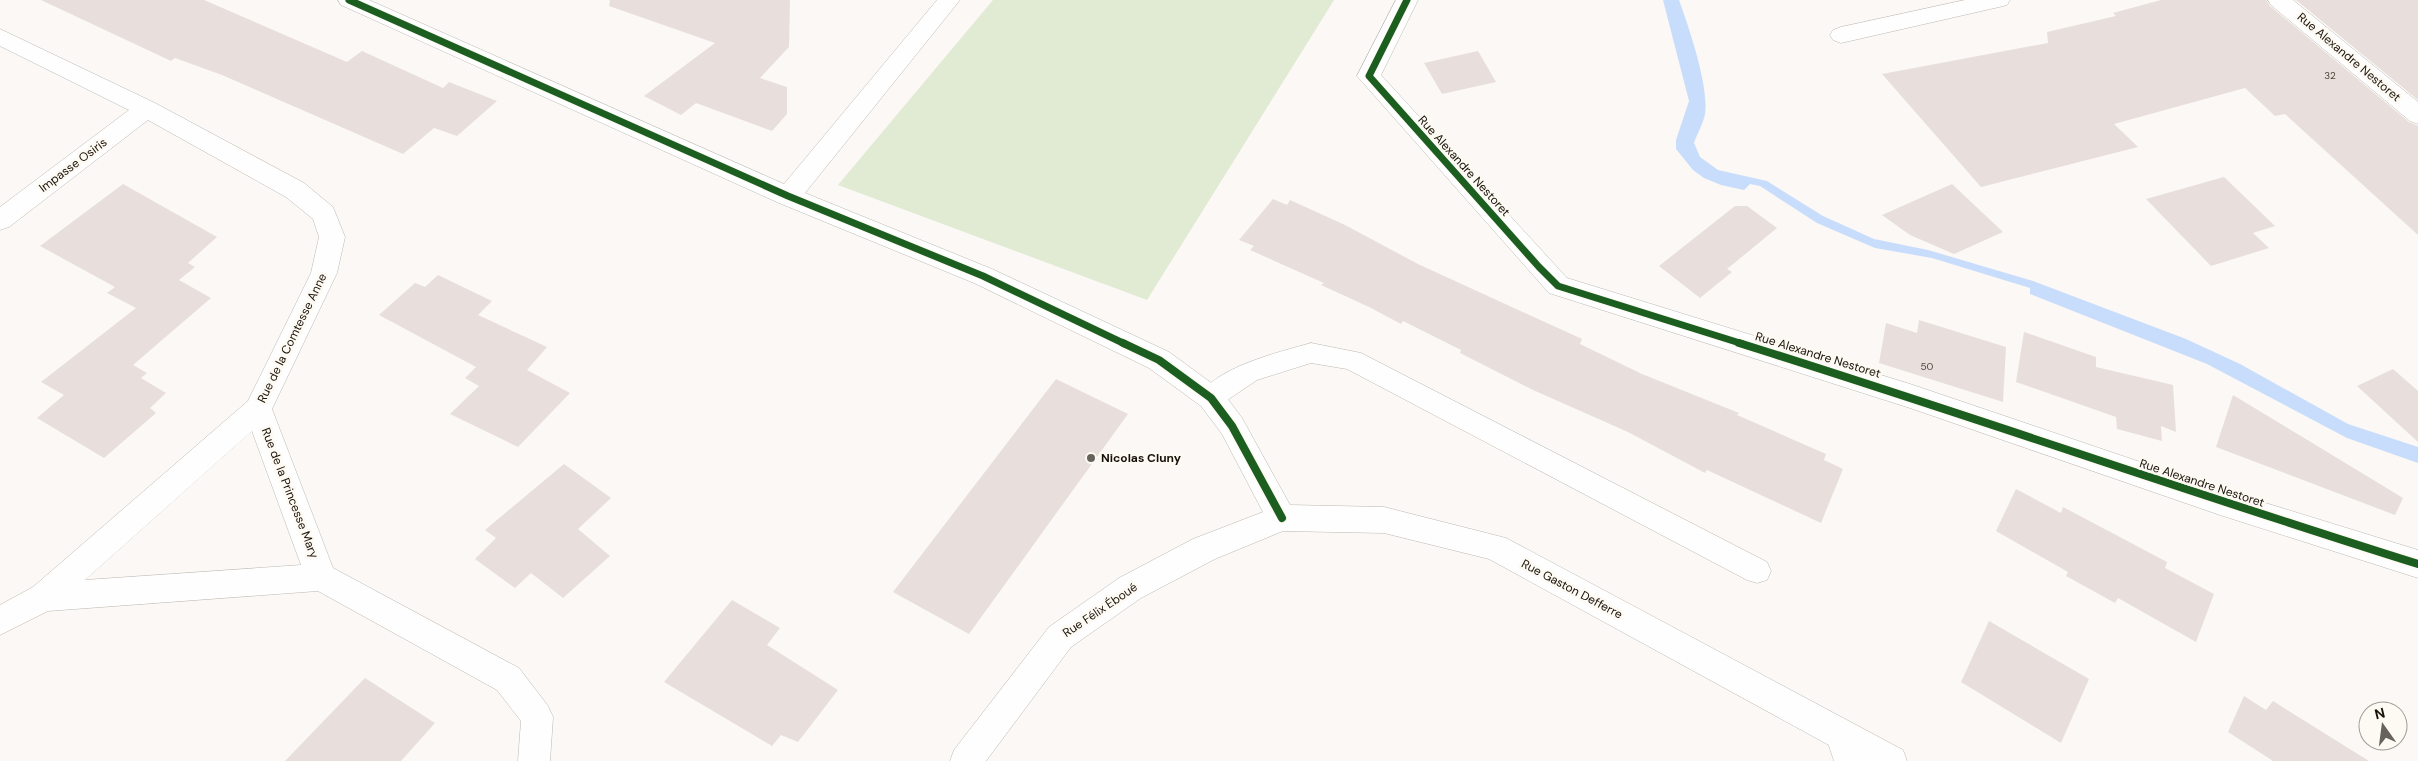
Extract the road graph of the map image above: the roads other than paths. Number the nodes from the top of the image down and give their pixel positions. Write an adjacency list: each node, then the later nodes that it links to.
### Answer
1 (349, 0): 10 (street)
2 (949, 0): 10 (street)
3 (1407, 0): 15 (street, Rue Alexandre Nestoret)
4 (1999, 0): 6 (street)
5 (2279, 0): 9 (street, Rue Alexandre Nestoret)
6 (1841, 36)
7 (0, 38): 8 (street, Rue de la Comtesse Anne)
8 (147, 110): 11 (street, Impasse Osiris); 13 (street, Rue de la Comtesse Anne)
9 (2418, 115)
10 (788, 196): 12 (street)
11 (0, 220)
12 (1211, 398): 14 (street); 16 (lane)
13 (258, 409): 17 (street, Rue de la Princesse Mary); 18 (street, Rue de la Comtesse Anne)
14 (1282, 518): 20 (street, Rue Gaston Defferre); 22 (street, Rue Félix Éboué)
15 (2418, 564)
16 (1756, 571)
17 (321, 576): 18 (street); 21 (street)
18 (44, 597): 19 (street, Rue de la Comtesse Anne)
19 (0, 621)
20 (1844, 747): 23 (street, Rue Gaston Defferre)
21 (534, 761)
22 (966, 761)
23 (1891, 761)

